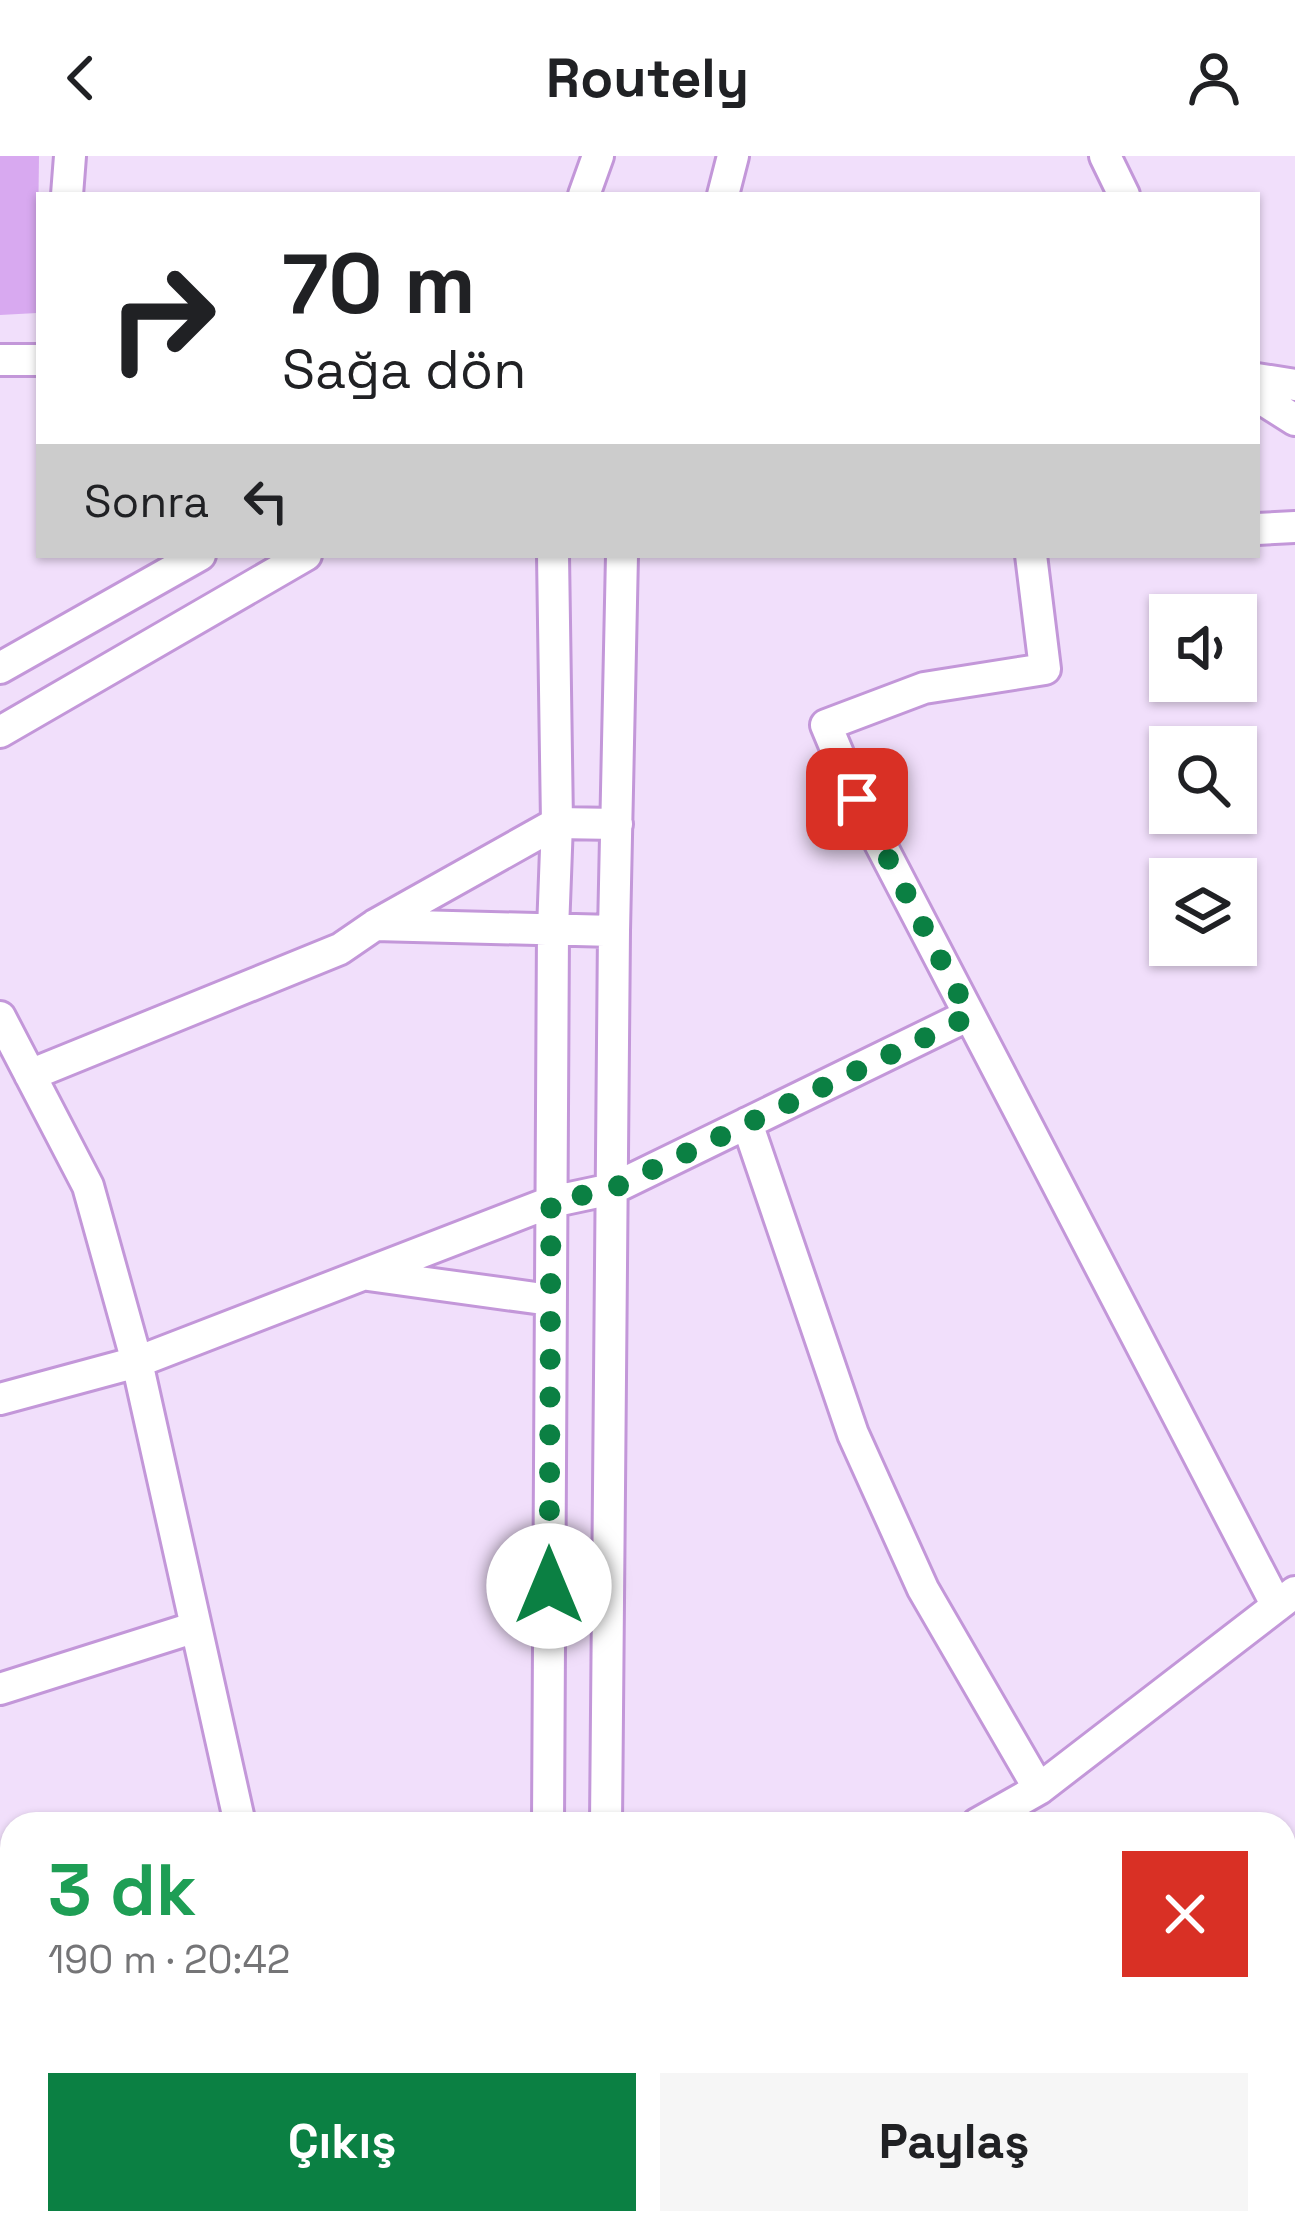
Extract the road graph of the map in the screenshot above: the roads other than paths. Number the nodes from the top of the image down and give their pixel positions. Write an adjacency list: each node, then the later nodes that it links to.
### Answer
1 (70, 156): 5 (street)
2 (598, 156): 6 (street)
3 (733, 156): 7 (street)
4 (1105, 156): 8 (street)
5 (68, 192)
6 (585, 192)
7 (724, 192)
8 (1123, 192)
9 (0, 360): 10 (street)
10 (36, 360)
11 (1260, 379): 12 (street)
12 (1295, 385)
13 (1260, 398): 14 (street)
14 (1295, 420)
15 (1295, 527): 16 (street)
16 (1260, 529)
17 (195, 558): 22 (street)
18 (301, 558): 23 (street)
19 (553, 558): 24 (street)
20 (622, 558): 25 (street)
21 (1031, 558): 29 (street)
22 (0, 668)
23 (0, 732)
24 (557, 823): 25 (street); 26 (street); 27 (street)
25 (616, 824): 28 (street)
26 (375, 925): 27 (street); 31 (street)
27 (553, 930): 28 (street); 34 (street)
28 (614, 931): 33 (street)
29 (970, 1016): 32 (street); 39 (street)
30 (0, 1017): 31 (street)
31 (30, 1075): 37 (street)
32 (747, 1124): 33 (street); 42 (street)
33 (612, 1189): 34 (street); 45 (street)
34 (551, 1202): 35 (street); 36 (street)
35 (362, 1274): 36 (street); 37 (street)
36 (550, 1300): 44 (street)
37 (136, 1362): 38 (street); 40 (street)
38 (0, 1399)
39 (1286, 1599): 42 (street)
40 (196, 1627): 41 (street); 43 (street)
41 (0, 1689)
42 (1039, 1789): 46 (street)
43 (238, 1812)
44 (548, 1812)
45 (607, 1812)
46 (998, 1812)

